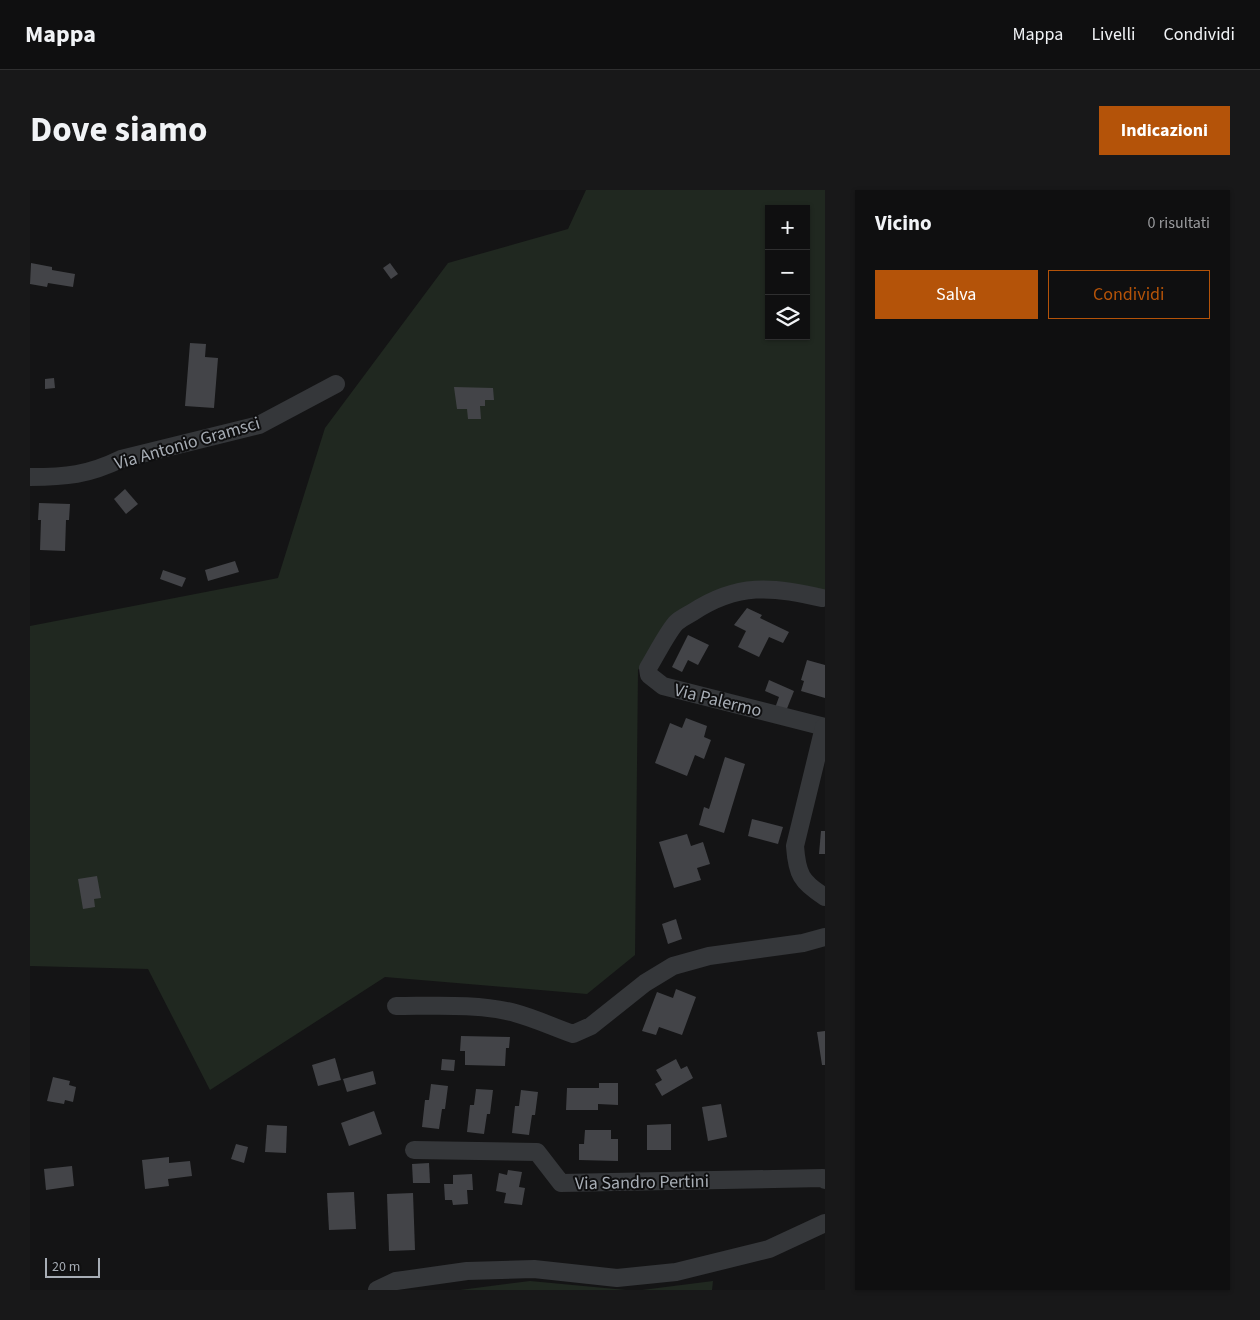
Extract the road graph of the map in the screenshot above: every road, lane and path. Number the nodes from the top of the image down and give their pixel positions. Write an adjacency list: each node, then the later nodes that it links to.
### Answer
1 (336, 384): 2 (street, Via Antonio Gramsci)
2 (30, 477)
3 (822, 598): 4 (street, Via Palermo)
4 (825, 727): 5 (street)
5 (825, 897)
6 (825, 937): 7 (street)
7 (396, 1006)
8 (414, 1150): 9 (street, Via Sandro Pertini)
9 (825, 1180)
10 (825, 1223): 11 (street)
11 (377, 1290)

